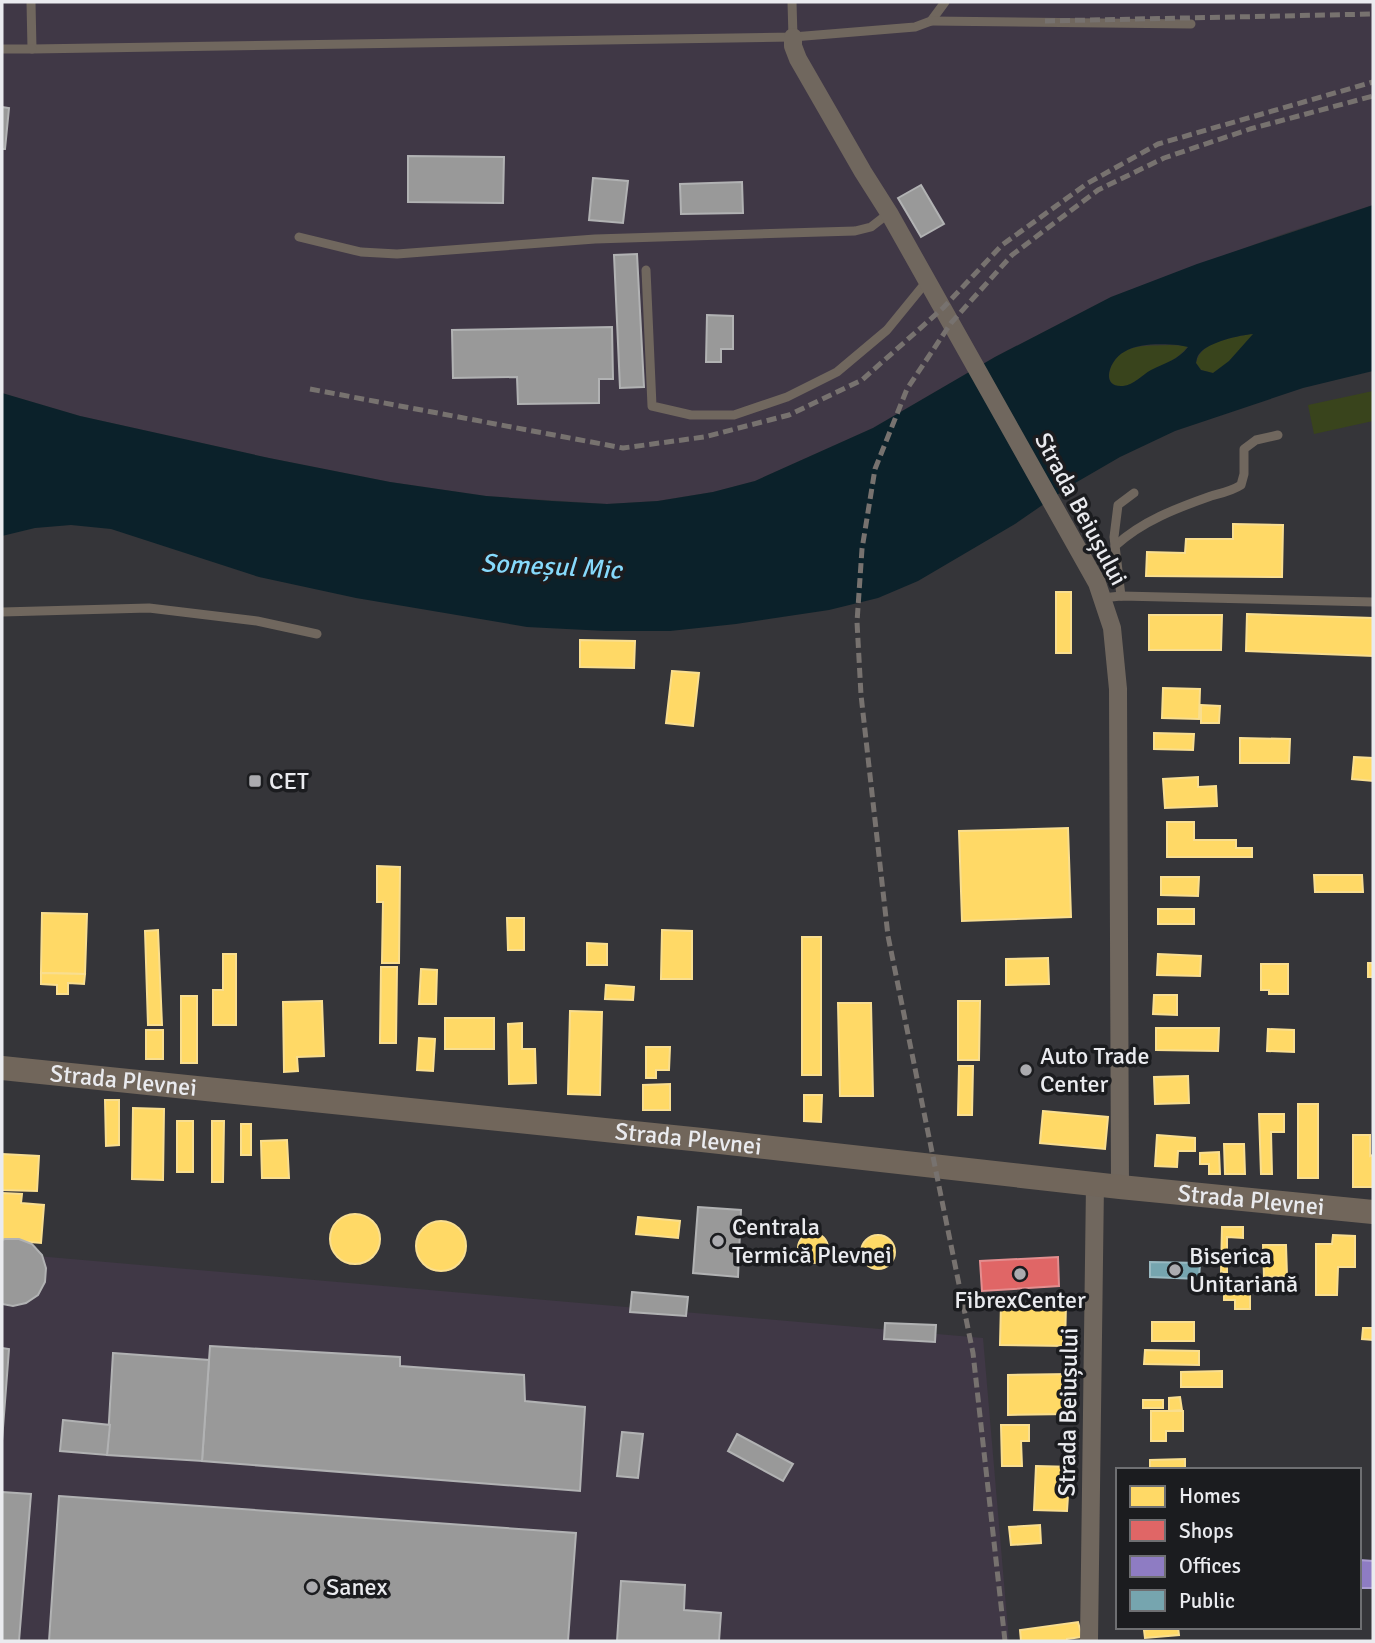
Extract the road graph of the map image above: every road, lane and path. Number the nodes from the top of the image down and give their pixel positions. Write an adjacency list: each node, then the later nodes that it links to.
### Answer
1 (31, 2): 8 (lane)
2 (792, 2): 6 (lane)
3 (945, 2): 4 (lane)
4 (931, 21): 5 (lane); 6 (lane)
5 (1191, 24)
6 (793, 37): 8 (lane); 9 (street, Strada Beiușului)
7 (2, 49): 8 (lane)
8 (32, 49)
9 (890, 213): 10 (lane); 12 (street, Strada Beiușului)
10 (299, 237)
11 (646, 270): 12 (lane)
12 (927, 281): 16 (street, Strada Beiușului)
13 (1278, 435): 15 (lane)
14 (1134, 493): 15 (lane)
15 (1115, 546): 17 (lane)
16 (1100, 590): 17 (lane); 23 (street, Strada Beiușului)
17 (1121, 596): 18 (lane)
18 (1373, 602)
19 (2, 612): 20 (lane)
20 (317, 634)
21 (2, 1068): 22 (main road, Strada Plevnei)
22 (1095, 1184): 23 (main road, Strada Plevnei); 25 (street, Strada Beiușului)
23 (1120, 1187): 24 (main road, Strada Plevnei)
24 (1373, 1212)
25 (1089, 1641)

